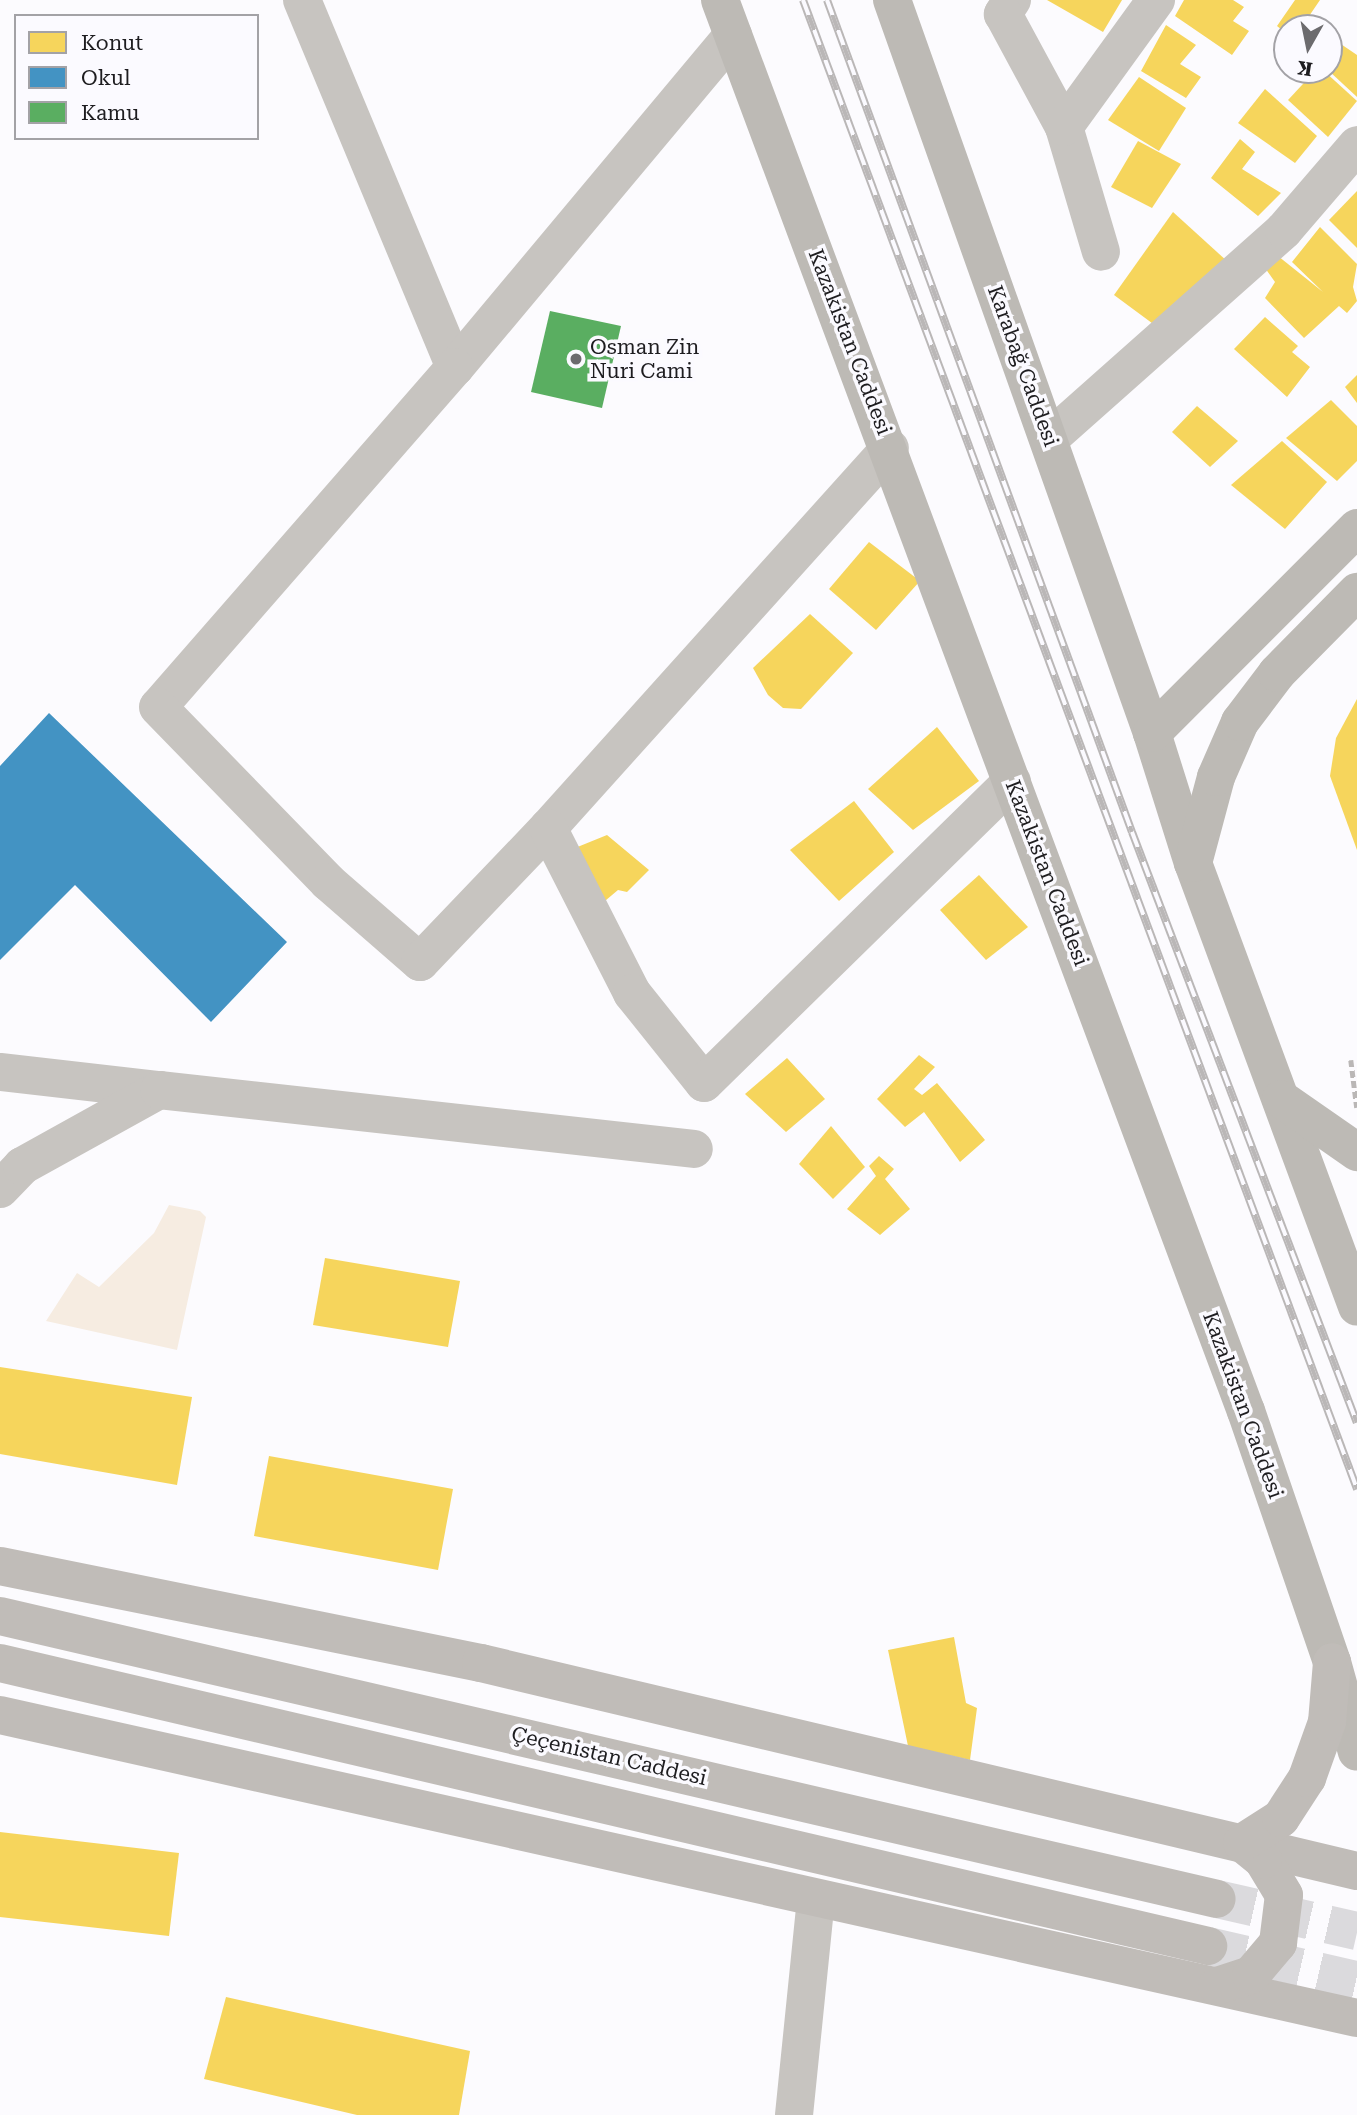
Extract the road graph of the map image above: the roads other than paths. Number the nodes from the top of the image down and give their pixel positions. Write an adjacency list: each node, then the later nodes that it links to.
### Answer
1 (302, 0): 10 (street)
2 (720, 0): 6 (main road, Kazakistan Caddesi)
3 (892, 0): 11 (main road, Karabağ Caddesi)
4 (1012, 0): 7 (street)
5 (1156, 0): 7 (street)
6 (733, 35): 10 (street); 12 (main road, Kazakistan Caddesi)
7 (1064, 127): 9 (street)
8 (1357, 145): 11 (street)
9 (1101, 252)
10 (455, 367): 17 (street)
11 (1049, 439): 15 (main road, Karabağ Caddesi)
12 (890, 448): 16 (main road, Kazakistan Caddesi); 17 (street)
13 (1357, 527): 15 (main road)
14 (1357, 592): 18 (main road)
15 (1152, 733): 18 (main road, Karabağ Caddesi)
16 (1012, 781): 17 (street); 28 (main road, Kazakistan Caddesi)
17 (548, 828)
18 (1193, 863): 21 (main road, Karabağ Caddesi)
19 (0, 1072): 20 (street)
20 (159, 1090): 22 (street); 24 (street)
21 (1281, 1099): 23 (main road); 25 (main road, Karabağ Caddesi)
22 (694, 1149)
23 (1357, 1152)
24 (0, 1189)
25 (1353, 1283)
26 (0, 1566): 32 (main road)
27 (0, 1616): 34 (main road, Çeçenistan Caddesi)
28 (1332, 1662): 31 (main road, Kazakistan Caddesi); 32 (main road)
29 (0, 1663): 36 (main road)
30 (0, 1715): 35 (main road)
31 (1357, 1752)
32 (1242, 1843): 33 (main road); 37 (main road)
33 (1357, 1871)
34 (1217, 1899)
35 (816, 1900): 37 (main road); 39 (street)
36 (1208, 1947)
37 (1217, 1986): 38 (main road)
38 (1357, 2018)
39 (794, 2115)

